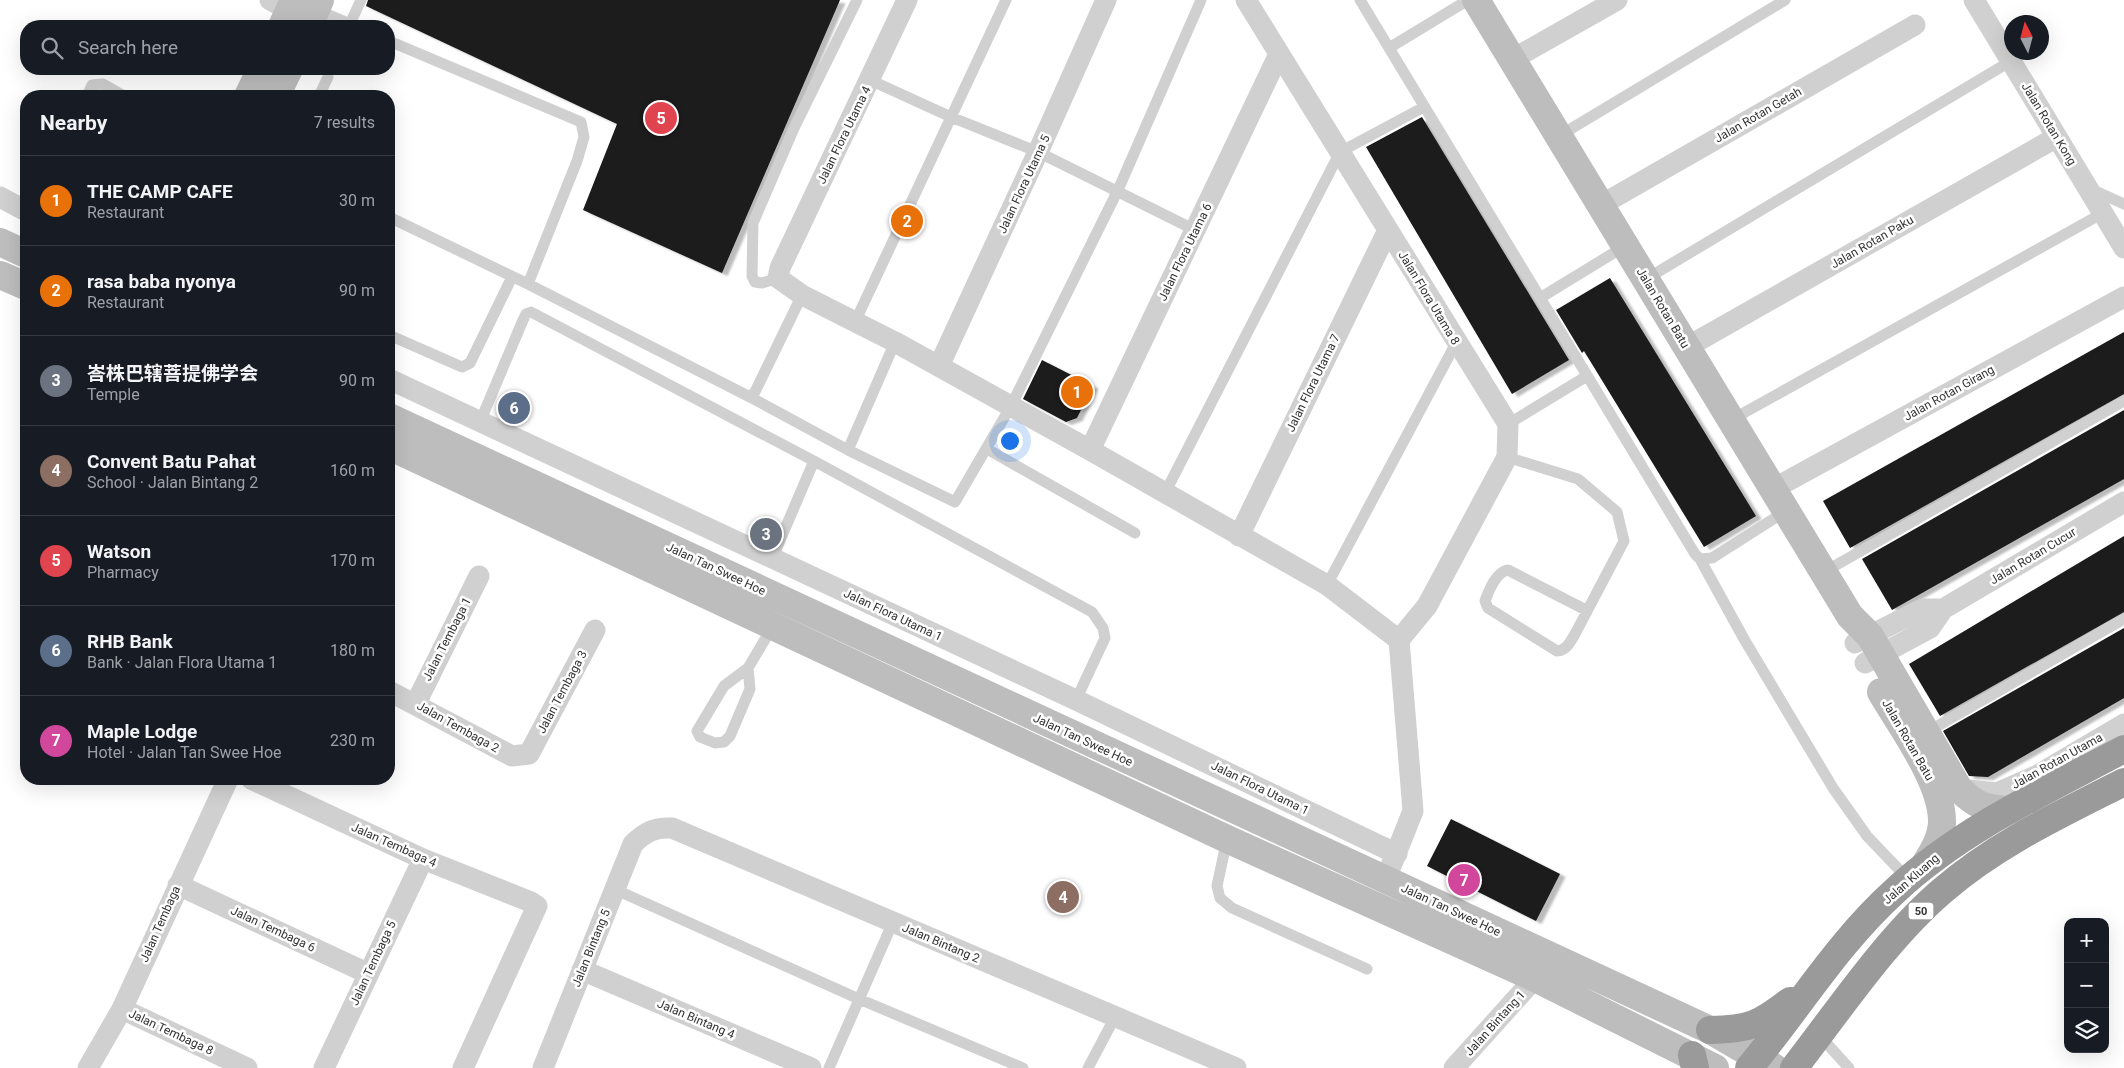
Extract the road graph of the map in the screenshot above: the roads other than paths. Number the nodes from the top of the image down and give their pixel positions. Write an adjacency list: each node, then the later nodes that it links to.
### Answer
1 (361, 0): 16 (lane)
2 (857, 0): 53 (lane)
3 (907, 0): 27 (street, Jalan Flora Utama 4)
4 (1006, 0): 34 (lane)
5 (1106, 0): 37 (street, Jalan Flora Utama 5)
6 (1201, 0): 40 (lane)
7 (1246, 0): 21 (street, Jalan Flora Utama 8)
8 (1360, 0): 19 (lane)
9 (1468, 0): 19 (lane)
10 (1476, 0): 22 (main road, Jalan Rotan Batu)
11 (1617, 0): 22 (street)
12 (1785, 0): 35 (lane)
13 (1974, 0): 20 (street, Jalan Rotan Kong)
14 (297, 12): 15 (lane)
15 (328, 20)
16 (353, 20)
17 (1915, 25): 43 (street, Jalan Rotan Getah)
18 (395, 44): 58 (lane)
19 (1389, 48): 33 (lane)
20 (2004, 49)
21 (1279, 54): 38 (street, Jalan Flora Utama 8); 47 (street, Jalan Flora Utama 6)
22 (1513, 59): 35 (main road, Jalan Rotan Batu)
23 (2011, 60): 36 (street, Jalan Rotan Kong); 56 (lane)
24 (259, 75): 30 (main road)
25 (286, 75): 31 (main road)
26 (328, 77): 32 (lane)
27 (870, 80): 34 (lane); 53 (street, Jalan Flora Utama 4)
28 (90, 90): 29 (lane)
29 (113, 90)
30 (251, 90)
31 (279, 90)
32 (322, 90)
33 (1424, 107): 38 (lane); 61 (lane)
34 (951, 117): 37 (lane); 62 (lane)
35 (1559, 136): 43 (main road, Jalan Rotan Batu)
36 (2057, 137): 39 (street, Jalan Rotan Kong); 66 (street, Jalan Rotan Paku)
37 (1038, 152): 40 (lane); 67 (street, Jalan Flora Utama 5)
38 (1340, 152): 48 (street, Jalan Flora Utama 8); 83 (lane)
39 (2088, 188): 42 (lane); 45 (street, Jalan Rotan Kong)
40 (1118, 190): 47 (lane); 72 (lane)
41 (0, 197): 44 (street)
42 (2124, 204)
43 (1601, 205): 50 (main road, Jalan Rotan Batu)
44 (20, 208)
45 (2103, 213): 51 (street, Jalan Rotan Kong); 74 (lane)
46 (395, 220): 55 (lane)
47 (1195, 230): 80 (street, Jalan Flora Utama 6)
48 (1388, 230): 65 (street, Jalan Flora Utama 8); 87 (street, Jalan Flora Utama 7)
49 (0, 242): 52 (main road)
50 (1625, 246): 56 (main road, Jalan Rotan Batu); 61 (lane)
51 (2124, 248)
52 (20, 251)
53 (779, 273): 59 (street)
54 (0, 275): 57 (main road)
55 (512, 276): 58 (lane); 63 (lane)
56 (1646, 279): 66 (main road, Jalan Rotan Batu)
57 (20, 283)
58 (528, 284): 70 (lane)
59 (802, 295): 62 (street); 70 (lane)
60 (2124, 297): 84 (street, Jalan Rotan Girang)
61 (1540, 298): 68 (lane)
62 (855, 322): 64 (street)
63 (395, 338)
64 (895, 342): 67 (street); 79 (lane)
65 (1456, 343): 76 (street, Jalan Flora Utama 8); 92 (lane)
66 (1687, 347): 74 (main road, Jalan Rotan Batu)
67 (939, 366): 72 (street)
68 (1587, 376): 76 (lane); 89 (lane)
69 (395, 382): 75 (street, Jalan Flora Utama 1)
70 (752, 398): 79 (lane)
71 (2124, 401): 90 (lane)
72 (1011, 406): 77 (lane); 80 (street)
73 (395, 420): 117 (main road, Jalan Tan Swee Hoe)
74 (1731, 420): 84 (main road, Jalan Rotan Batu)
75 (480, 422): 82 (lane); 88 (street, Jalan Flora Utama 1)
76 (1508, 424): 81 (street)
77 (987, 449): 79 (lane); 86 (lane)
78 (395, 450): 95 (main road, Jalan Tan Swee Hoe)
79 (848, 450)
80 (1090, 450): 83 (street)
81 (1507, 457): 93 (lane); 97 (street)
82 (814, 461): 88 (lane); 101 (lane)
83 (1165, 493): 87 (street)
84 (1780, 500): 89 (lane); 90 (main road, Jalan Rotan Batu)
85 (2124, 502): 98 (street, Jalan Rotan Cucur)
86 (1135, 533)
87 (1239, 536): 92 (street)
88 (772, 559): 101 (street, Jalan Flora Utama 1)
89 (1700, 559): 116 (lane)
90 (1824, 572): 98 (main road, Jalan Rotan Batu)
91 (479, 576): 102 (street, Jalan Tembaga 1)
92 (1327, 585): 97 (street)
93 (1586, 610): 93 (lane)
94 (2124, 619): 104 (lane)
95 (774, 625): 99 (lane); 113 (main road, Jalan Tan Swee Hoe)
96 (595, 630): 106 (street, Jalan Tembaga 3)
97 (1399, 640): 114 (street)
98 (1868, 649): 104 (main road, Jalan Rotan Batu); 116 (main road, Jalan Rotan Batu)
99 (748, 668): 99 (lane)
100 (395, 694): 102 (street, Jalan Tembaga 2)
101 (1076, 700): 114 (street, Jalan Flora Utama 1)
102 (416, 703): 106 (street, Jalan Tembaga 2)
103 (2124, 724): 110 (street, Jalan Rotan Utama)
104 (1927, 732): 110 (main road, Jalan Rotan Batu)
105 (2124, 749): 111 (highway, Jalan Kluang / 50)
106 (529, 754)
107 (2124, 782): 130 (highway, 50)
108 (225, 785): 118 (street, Jalan Tembaga)
109 (264, 785): 115 (street, Jalan Tembaga 4)
110 (1959, 789): 111 (main road, Jalan Rotan Batu)
111 (2008, 810): 116 (highway, Jalan Kluang / 50)
112 (645, 833): 119 (street, Jalan Bintang 5); 120 (street, Jalan Bintang 2)
113 (1228, 839): 121 (lane); 124 (main road, Jalan Tan Swee Hoe)
114 (1397, 854): 117 (street)
115 (423, 859): 123 (street, Jalan Tembaga 5); 136 (street, Jalan Tembaga 4)
116 (1916, 872): 125 (highway, Jalan Kluang / 50)
117 (1383, 879): 129 (main road, Jalan Tan Swee Hoe)
118 (178, 885): 123 (street, Jalan Tembaga 6); 127 (street, Jalan Tembaga)
119 (614, 889): 122 (street, Jalan Bintang 5); 126 (lane)
120 (893, 922): 126 (lane); 128 (street, Jalan Bintang 2)
121 (1367, 969)
122 (582, 970): 137 (street, Jalan Bintang 5); 138 (street, Jalan Bintang 4)
123 (367, 974): 135 (street, Jalan Tembaga 5)
124 (1535, 978): 131 (main road, Jalan Tan Swee Hoe); 143 (street, Jalan Bintang 1)
125 (1811, 985): 129 (highway); 132 (highway, Jalan Kluang / 50)
126 (859, 999): 139 (lane); 140 (lane)
127 (122, 1009): 133 (street, Jalan Tembaga 8); 134 (street, Jalan Tembaga)
128 (1115, 1017): 141 (lane); 142 (street, Jalan Bintang 2)
129 (1710, 1030): 132 (main road, Jalan Tan Swee Hoe)
130 (1820, 1036): 144 (highway, 50); 145 (lane)
131 (1701, 1064)
132 (1760, 1064)
133 (238, 1066)
134 (88, 1068)
135 (324, 1068)
136 (464, 1068)
137 (543, 1068)
138 (811, 1068)
139 (829, 1068)
140 (1023, 1068)
141 (1088, 1068)
142 (1236, 1068)
143 (1454, 1068)
144 (1794, 1068)
145 (1849, 1068)

